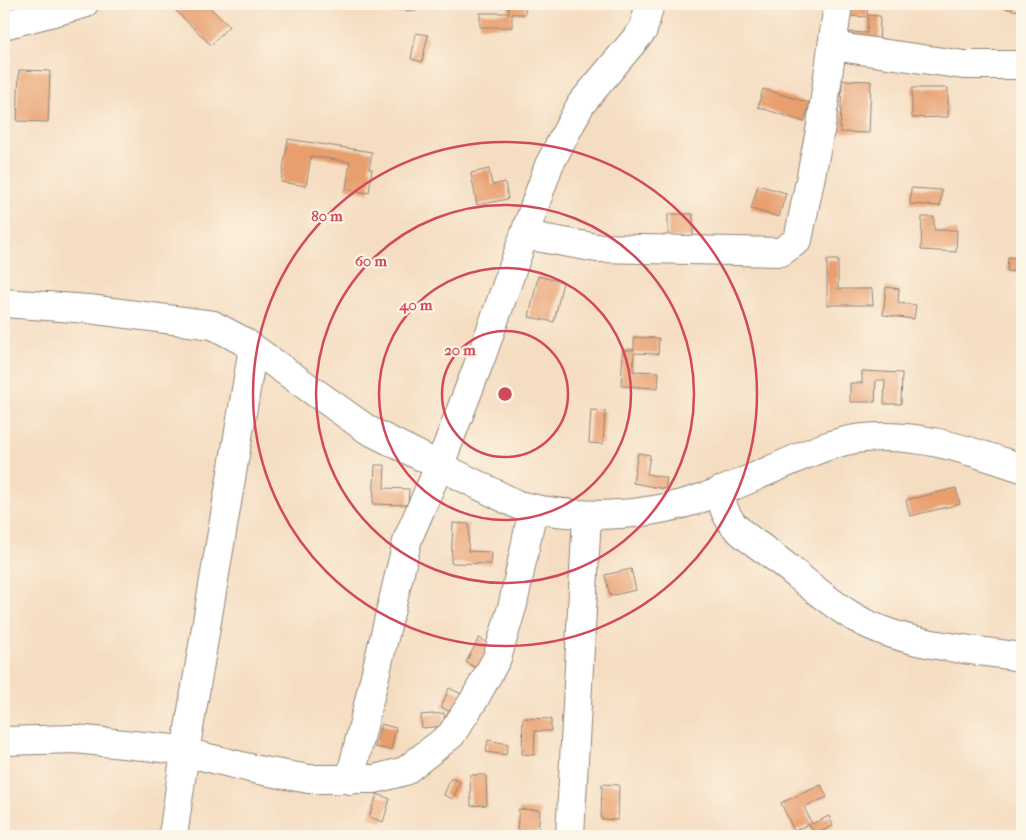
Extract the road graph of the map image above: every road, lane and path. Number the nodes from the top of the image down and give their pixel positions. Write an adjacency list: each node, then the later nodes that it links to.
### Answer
1 (84, 4): 4 (street)
2 (650, 4): 7 (street)
3 (838, 4): 5 (street)
4 (4, 26)
5 (832, 46): 6 (street); 7 (street)
6 (1022, 65)
7 (525, 235): 10 (street)
8 (4, 303): 9 (street)
9 (253, 348): 10 (street); 17 (street)
10 (439, 467): 13 (street); 18 (street)
11 (1022, 468): 12 (street)
12 (720, 491): 14 (street); 15 (street)
13 (533, 509): 14 (street); 18 (street)
14 (587, 514): 20 (street)
15 (1022, 656)
16 (4, 741): 17 (street)
17 (185, 752): 18 (street); 19 (street)
18 (350, 780)
19 (173, 836)
20 (570, 836)

